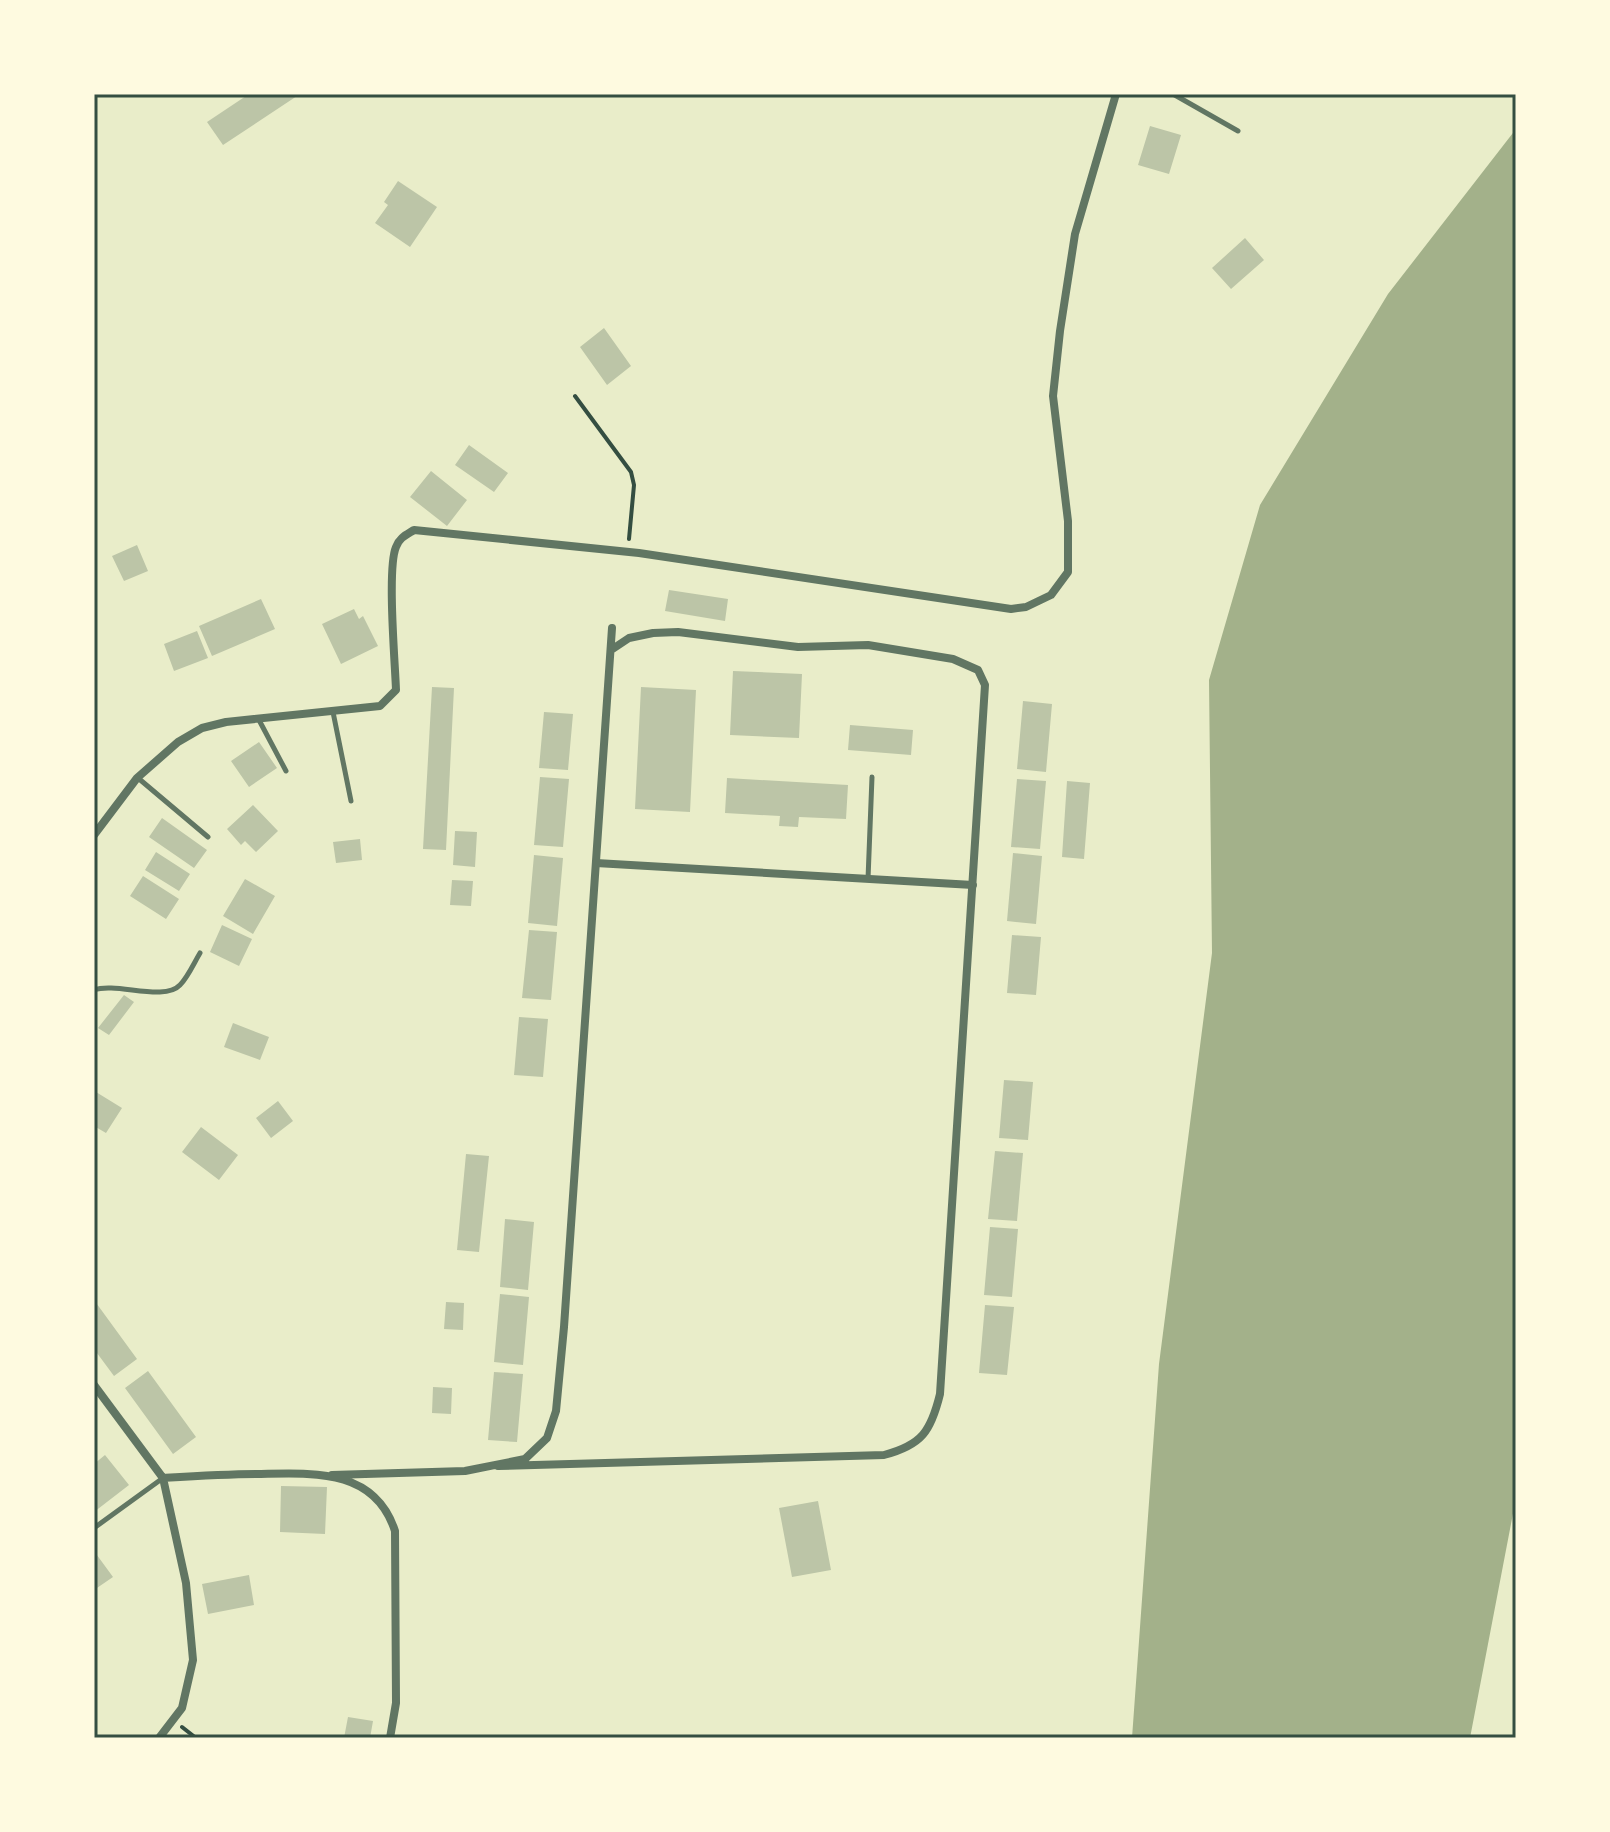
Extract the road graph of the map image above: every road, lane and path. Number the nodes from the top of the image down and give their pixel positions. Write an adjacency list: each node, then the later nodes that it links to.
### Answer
1 (1116, 94): 5 (street)
2 (1173, 94): 3 (lane)
3 (1238, 131)
4 (575, 396): 5 (path)
5 (628, 552): 8 (street)
6 (612, 628): 7 (street)
7 (611, 650): 16 (street); 18 (street)
8 (333, 712): 9 (street); 13 (lane)
9 (259, 720): 10 (lane); 12 (street)
10 (286, 771)
11 (872, 777): 17 (lane)
12 (137, 778): 14 (street); 15 (lane)
13 (351, 801)
14 (94, 835)
15 (208, 837)
16 (596, 863): 17 (street); 22 (street)
17 (868, 879): 18 (street)
18 (973, 885): 22 (street)
19 (200, 953): 20 (lane)
20 (94, 990)
21 (94, 1385): 24 (street)
22 (498, 1466): 23 (street)
23 (332, 1475): 24 (street); 27 (street)
24 (163, 1478): 25 (lane); 26 (street)
25 (94, 1528)
26 (159, 1738)
27 (390, 1738)

